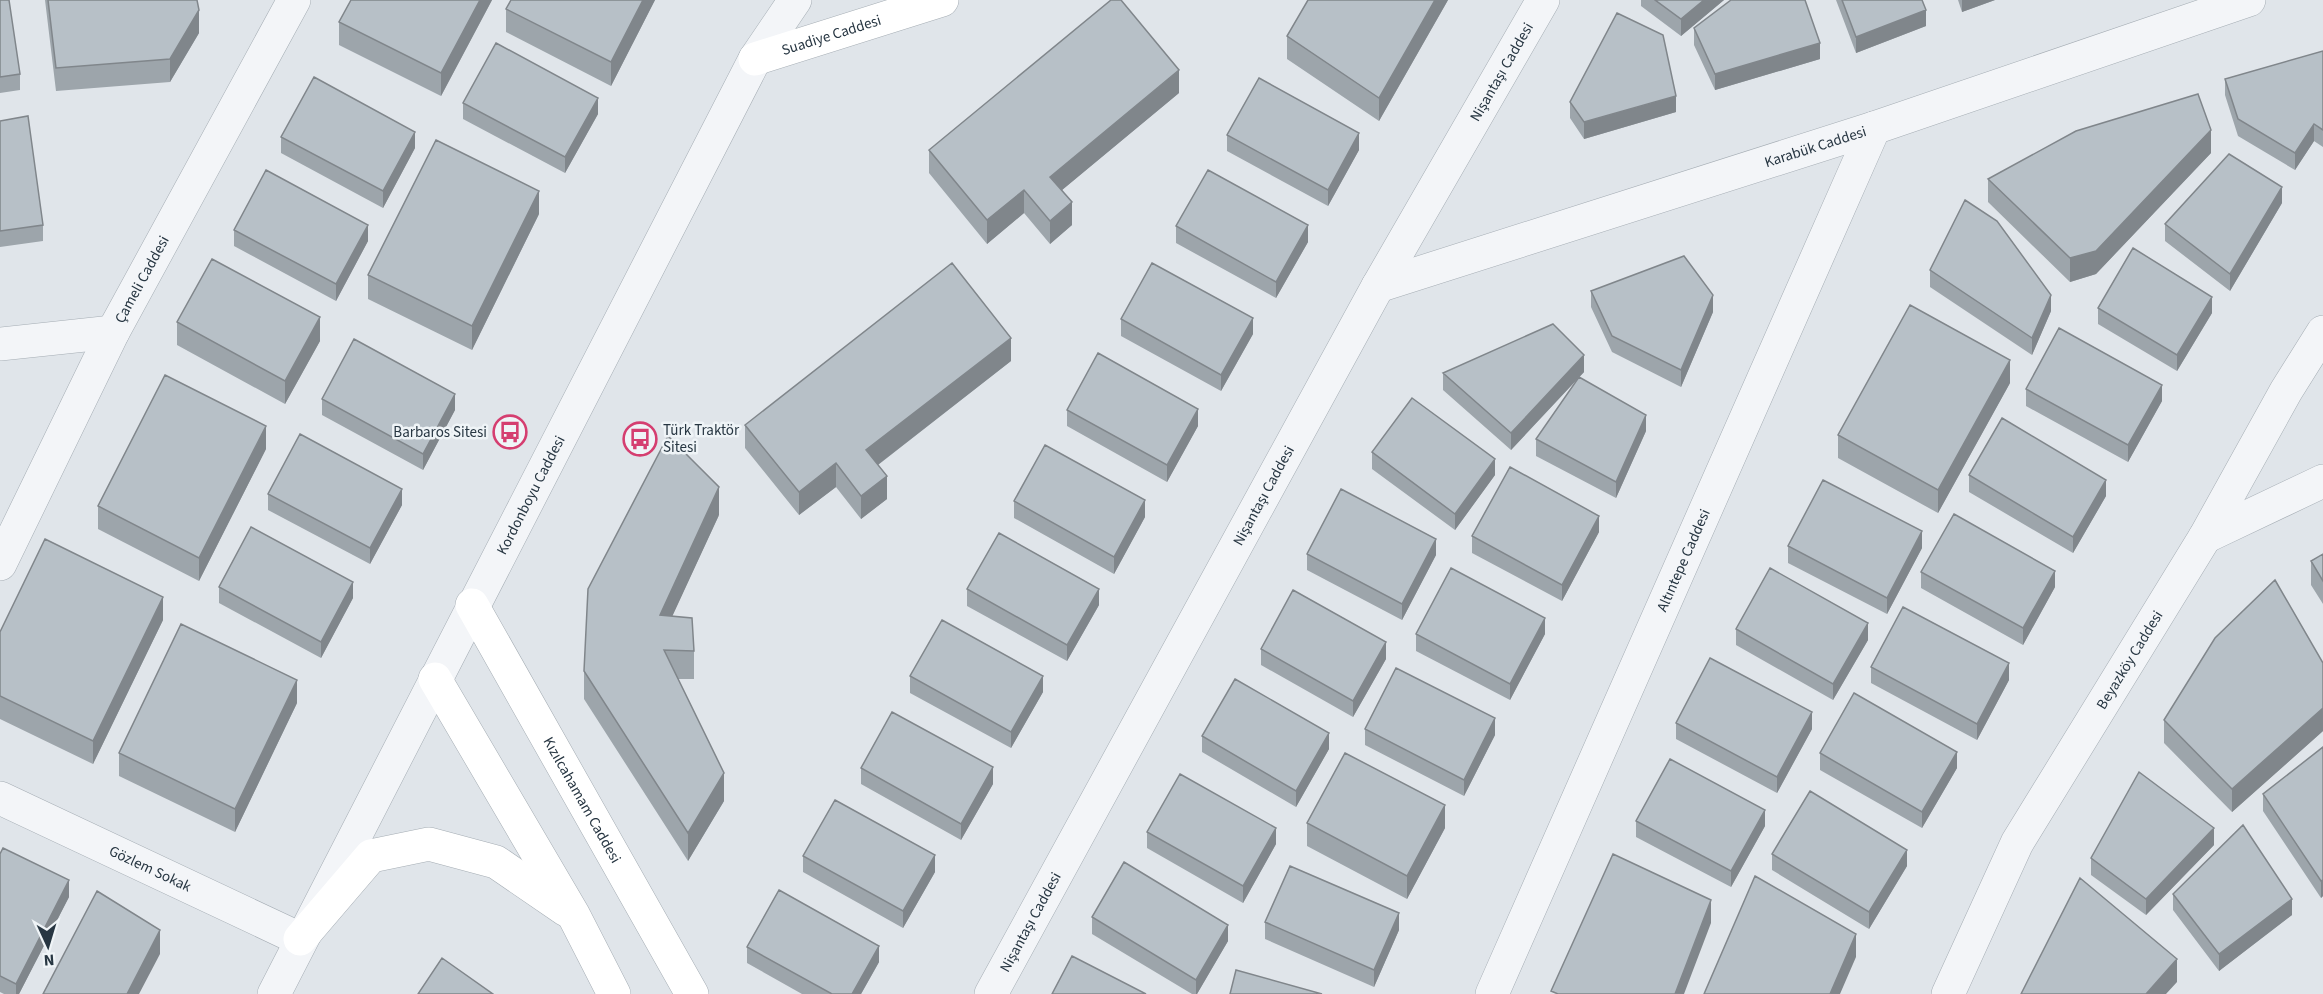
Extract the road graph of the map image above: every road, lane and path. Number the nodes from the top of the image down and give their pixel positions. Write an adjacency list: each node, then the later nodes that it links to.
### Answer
1 (294, 0): 9 (street, Çameli Caddesi)
2 (795, 0): 6 (street, Kordonboyu Caddesi)
3 (942, 0): 6 (main road, Suadiye Caddesi)
4 (1543, 0): 8 (street, Nişantaşı Caddesi)
5 (2249, 0): 7 (street, Karabük Caddesi)
6 (755, 59): 15 (street, Kordonboyu Caddesi)
7 (1874, 128): 8 (street, Karabük Caddesi); 24 (street, Altıntepe Caddesi)
8 (1378, 286): 23 (street, Nişantaşı Caddesi)
9 (113, 332): 11 (street); 14 (street, Çameli Caddesi)
10 (2323, 332): 13 (street, Beyazköy Caddesi)
11 (0, 344)
12 (2323, 481): 13 (street)
13 (2205, 537): 25 (street, Beyazköy Caddesi)
14 (0, 564)
15 (472, 605): 16 (street, Kordonboyu Caddesi); 22 (main road, Kızılcahamam Caddesi)
16 (435, 679): 18 (main road); 19 (street, Kordonboyu Caddesi)
17 (0, 798): 19 (street, Gözlem Sokak)
18 (573, 914): 19 (main road); 21 (main road)
19 (300, 939): 20 (street, Kordonboyu Caddesi)
20 (274, 994)
21 (614, 994)
22 (692, 994)
23 (991, 994)
24 (1492, 994)
25 (1948, 994)

